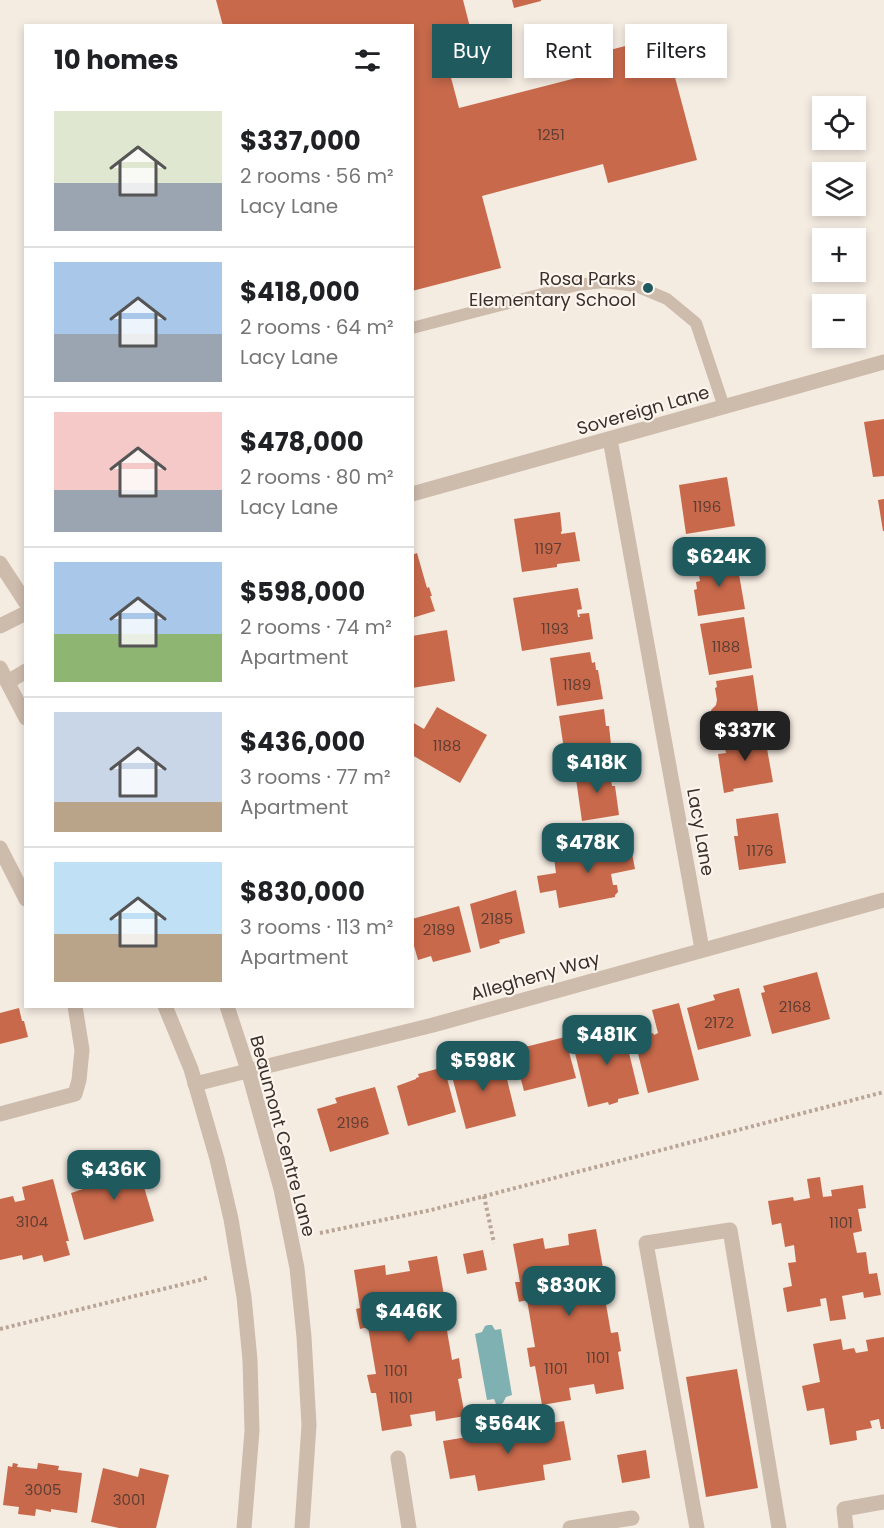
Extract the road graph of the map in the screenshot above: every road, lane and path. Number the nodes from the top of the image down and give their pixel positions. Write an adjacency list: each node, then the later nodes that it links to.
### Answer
1 (414, 327): 3 (lane)
2 (884, 362): 3 (street, Sovereign Lane)
3 (724, 407): 4 (street, Sovereign Lane)
4 (610, 439): 5 (street, Sovereign Lane); 17 (street, Lacy Lane)
5 (414, 493)
6 (0, 563): 7 (street)
7 (24, 600)
8 (24, 614): 9 (street)
9 (0, 626)
10 (0, 668): 12 (street)
11 (24, 672): 12 (street)
12 (8, 682): 13 (street)
13 (24, 714)
14 (0, 848): 15 (street)
15 (24, 895)
16 (884, 900): 17 (street, Allegheny Way)
17 (702, 949): 21 (street, Allegheny Way)
18 (75, 1008): 24 (street)
19 (166, 1008): 22 (street)
20 (227, 1008): 21 (street, Beaumont Centre Lane)
21 (248, 1070): 22 (street, Allegheny Way); 34 (street, Beaumont Centre Lane)
22 (195, 1084): 33 (street)
23 (884, 1092): 25 (path)
24 (0, 1114)
25 (484, 1196): 26 (path); 27 (path)
26 (320, 1233)
27 (494, 1243)
28 (209, 1276): 29 (path)
29 (0, 1329)
30 (398, 1458): 35 (street)
31 (884, 1502): 39 (street)
32 (632, 1518): 36 (street)
33 (244, 1528)
34 (302, 1528)
35 (409, 1528)
36 (570, 1528)
37 (697, 1528): 38 (street)
38 (779, 1528)
39 (846, 1528)

